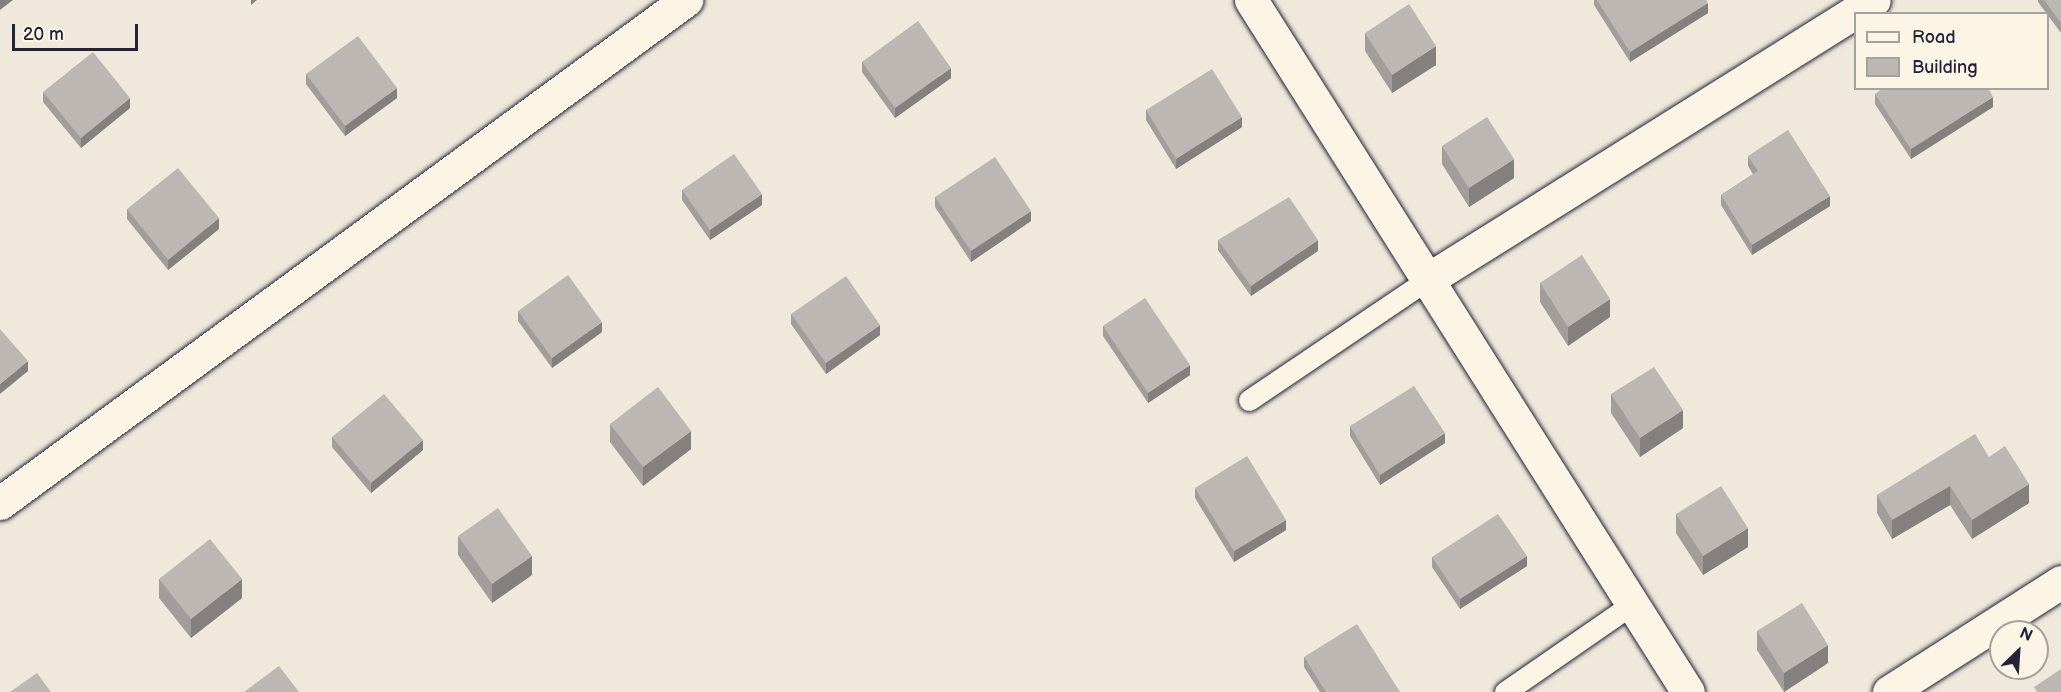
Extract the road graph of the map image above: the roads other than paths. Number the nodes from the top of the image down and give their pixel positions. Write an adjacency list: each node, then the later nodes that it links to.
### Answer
1 (686, 0): 8 (street)
2 (1251, 0): 6 (street)
3 (1874, 0): 4 (street)
4 (1855, 12)
5 (1854, 13): 6 (street)
6 (1427, 280): 7 (lane); 10 (street)
7 (1249, 400)
8 (0, 503)
9 (2061, 582): 13 (street)
10 (1632, 604): 11 (lane); 12 (street)
11 (1505, 692)
12 (1688, 692)
13 (1889, 692)

